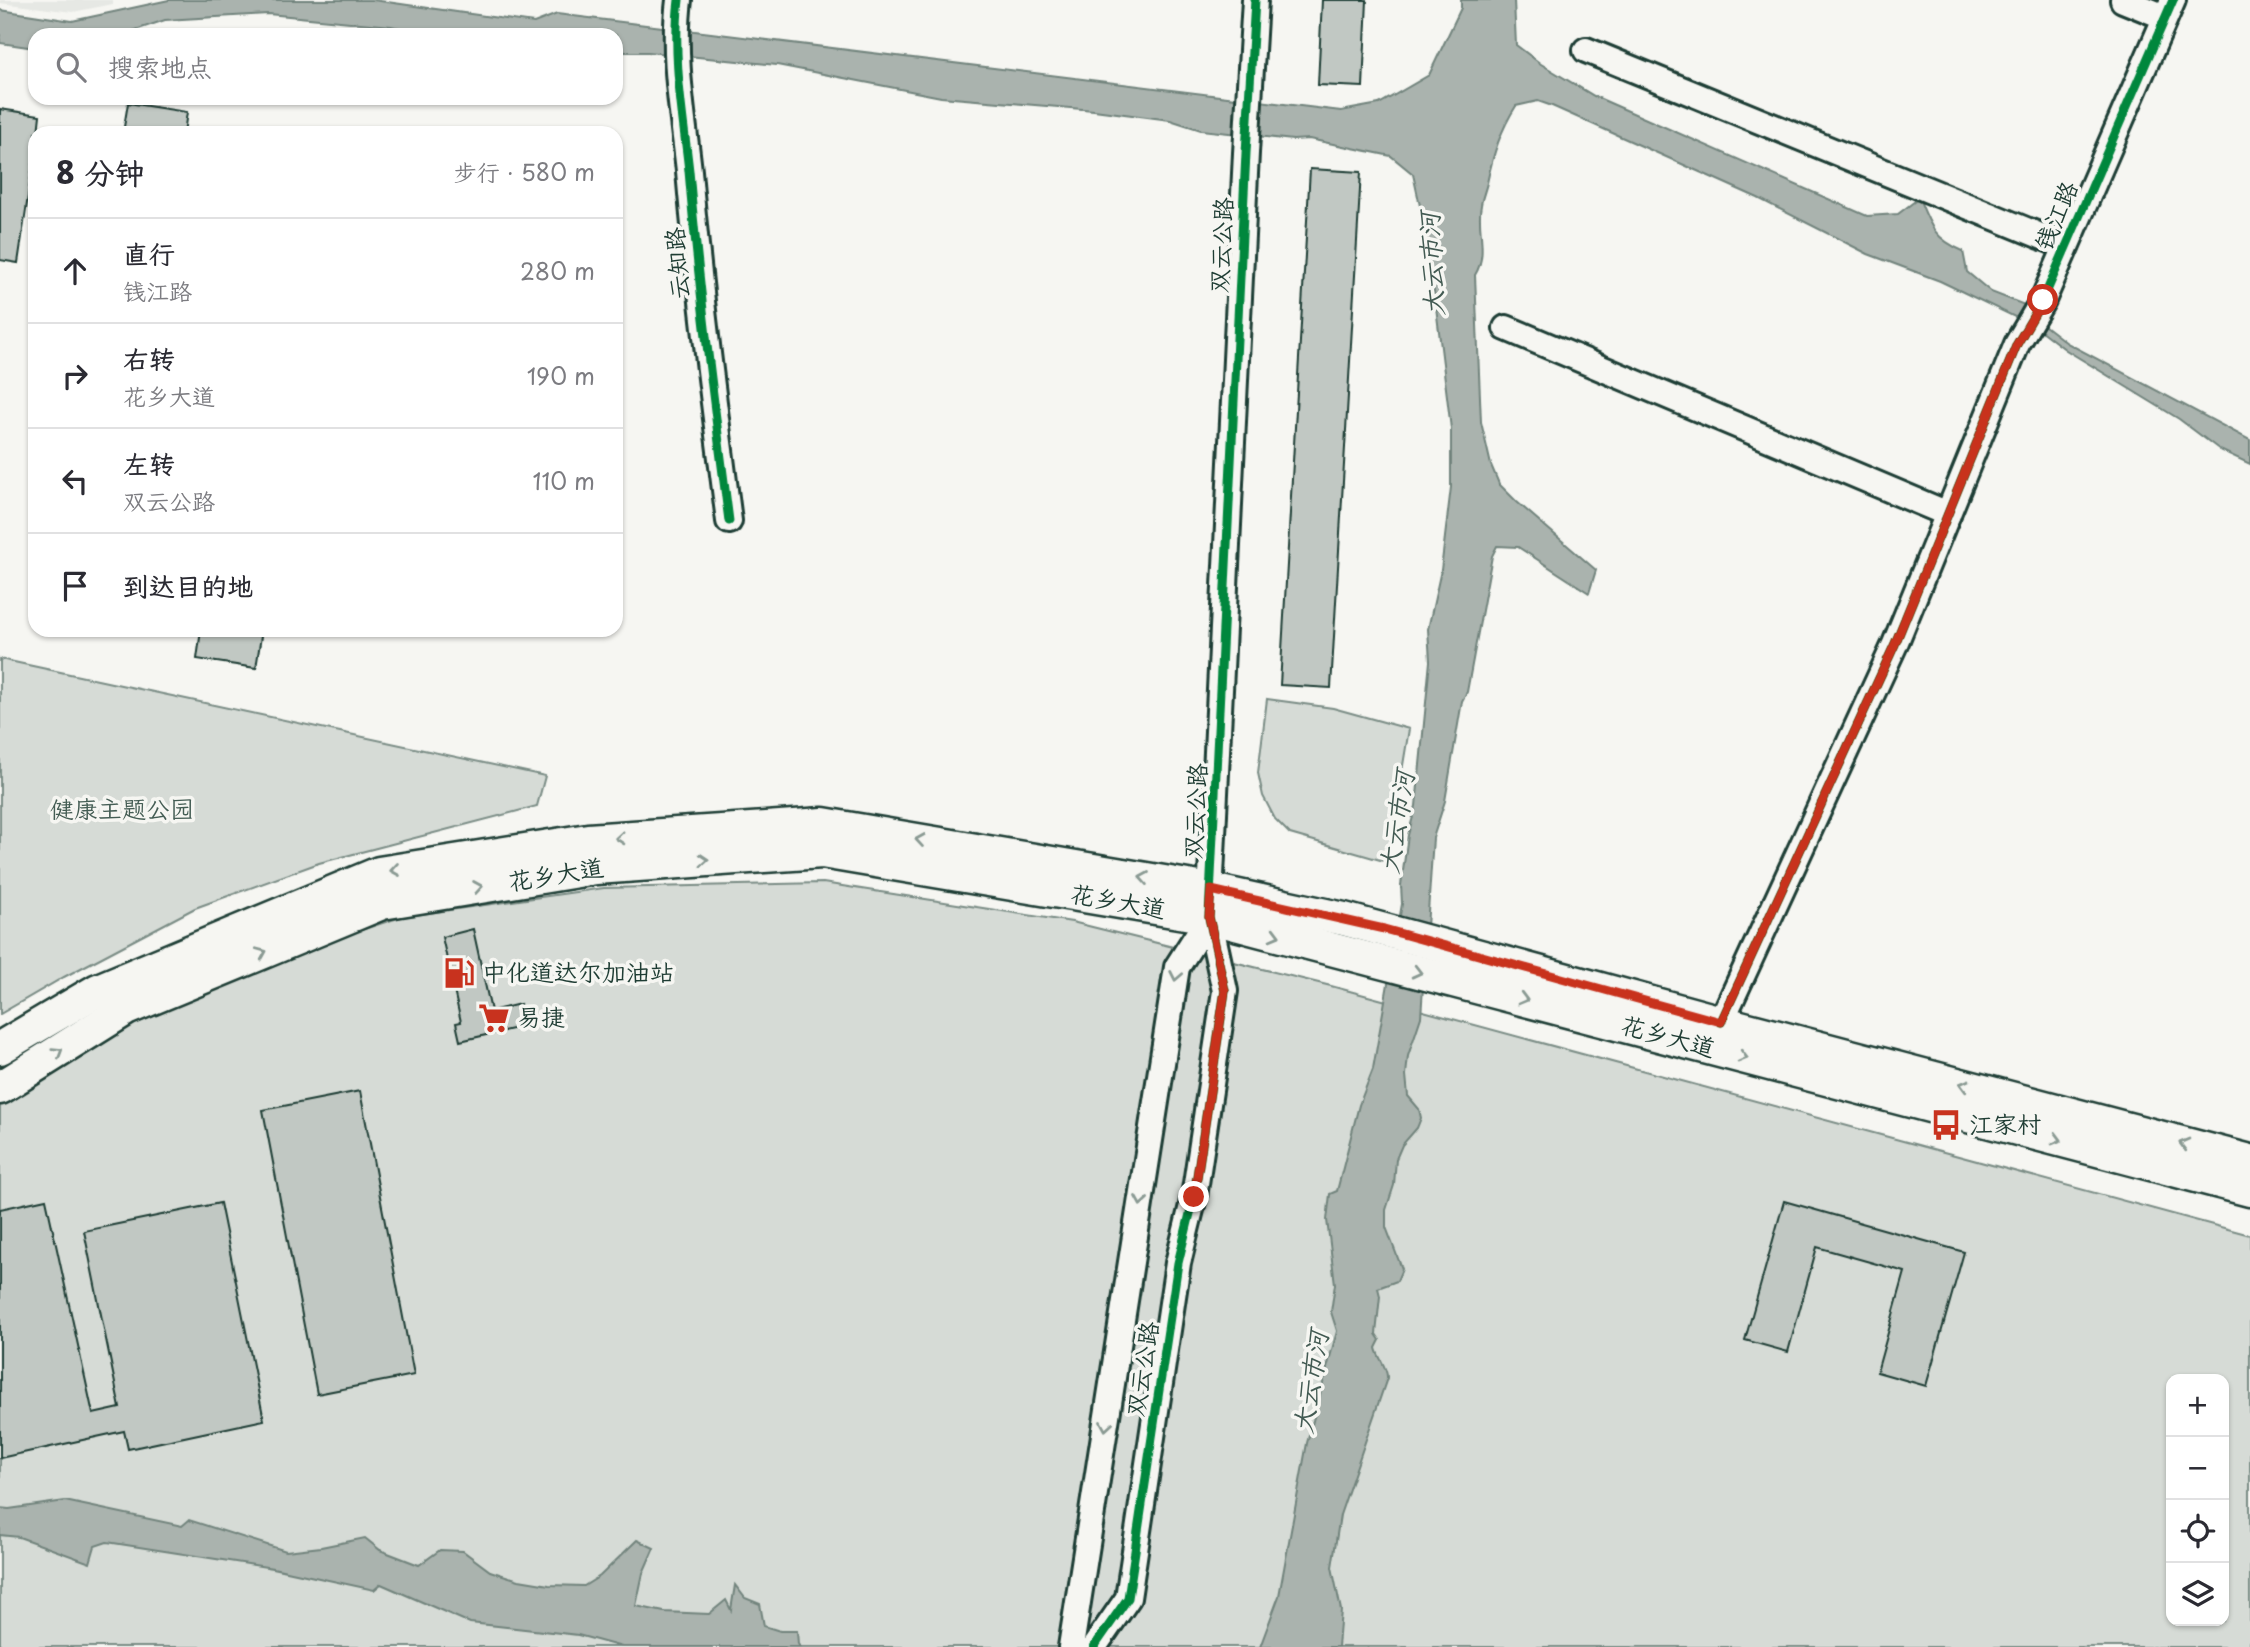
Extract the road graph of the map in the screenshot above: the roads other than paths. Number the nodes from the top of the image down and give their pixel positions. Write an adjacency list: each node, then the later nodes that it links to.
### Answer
1 (1255, 0): 10 (street, 双云公路)
2 (2123, 0): 4 (street)
3 (678, 7): 9 (street, 云知路)
4 (2169, 9): 6 (street, 钱江路)
5 (1586, 50): 6 (street)
6 (2065, 246): 8 (street, 钱江路)
7 (1506, 328): 8 (street)
8 (1948, 514): 11 (street, 钱江路)
9 (729, 521)
10 (1210, 903): 11 (main road, 花乡大道); 12 (main road, 花乡大道, one-way to 12); 13 (main road, 花乡大道, one-way to 10); 15 (main road, 花乡大道, one-way to 15); 16 (street, 双云公路, one-way to 16); 17 (street, 双云公路)
11 (1721, 1022): 14 (main road, 花乡大道, one-way to 11)
12 (0, 1048)
13 (0, 1088)
14 (2250, 1161)
15 (2250, 1190)
16 (1071, 1647)
17 (1094, 1647)

